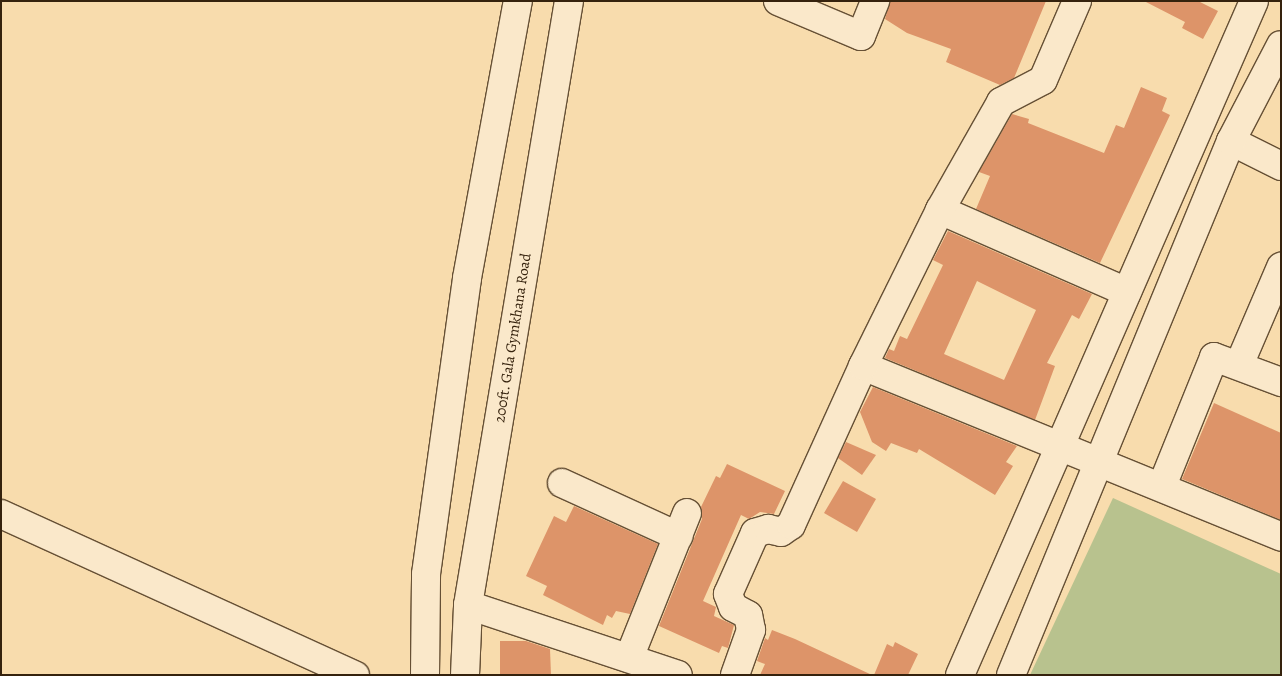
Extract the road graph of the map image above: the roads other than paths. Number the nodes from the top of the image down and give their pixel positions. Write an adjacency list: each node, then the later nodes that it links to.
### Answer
1 (518, 1): 25 (street)
2 (569, 1): 22 (street, 200ft. Gala Gymkhana Road)
3 (778, 1): 4 (street)
4 (875, 1)
5 (1077, 1): 10 (street)
6 (1254, 1): 12 (street)
7 (1281, 45): 8 (street)
8 (1231, 141): 9 (street); 17 (street)
9 (1281, 166)
10 (940, 210): 12 (street); 14 (street)
11 (1281, 267): 13 (street)
12 (1127, 292): 16 (street)
13 (1239, 365): 15 (street); 19 (street)
14 (864, 366): 16 (street); 28 (street)
15 (1281, 382)
16 (1059, 447): 17 (street); 29 (street)
17 (1100, 463): 19 (street); 30 (street)
18 (562, 483): 23 (street)
19 (1162, 486): 21 (street)
20 (1, 514): 24 (street)
21 (1281, 537)
22 (468, 605): 23 (street); 26 (street, 200ft. Gala Gymkhana Road)
23 (629, 658): 27 (street)
24 (355, 675)
25 (425, 675)
26 (465, 675)
27 (678, 675)
28 (735, 675)
29 (960, 675)
30 (1011, 675)

